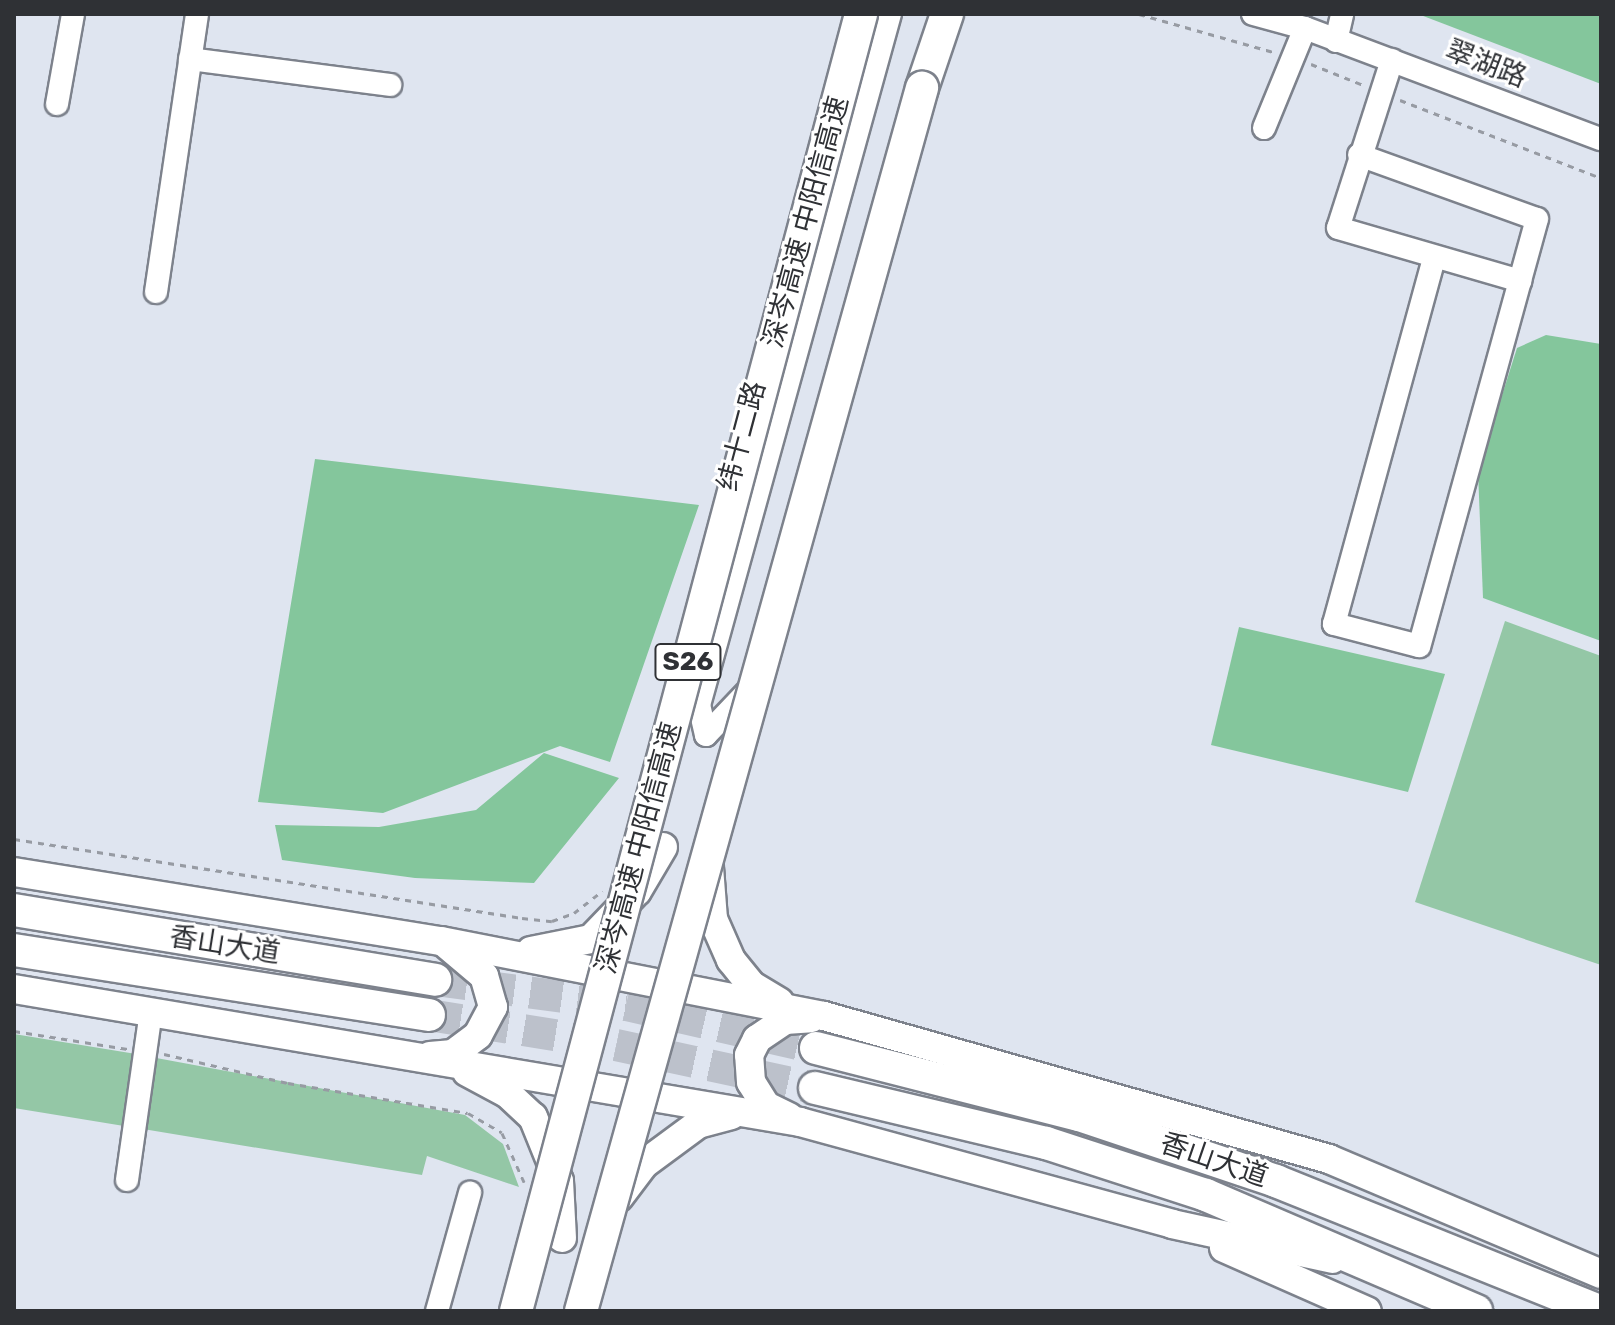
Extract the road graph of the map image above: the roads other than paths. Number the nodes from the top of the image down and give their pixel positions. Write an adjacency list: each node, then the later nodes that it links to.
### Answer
1 (73, 14): 13 (street)
2 (197, 14): 10 (street)
3 (1253, 14): 8 (street, 翠湖路)
4 (1281, 14): 8 (street, 翠湖路)
5 (1342, 14): 9 (street)
6 (937, 15): 7 (street, 纬十二路); 51 (highway, S26, bridge)
7 (880, 18): 50 (highway, 深岑高速 中阳信高速 / S26, bridge)
8 (1305, 28): 9 (street, 翠湖路); 14 (street)
9 (1336, 41): 11 (street, 翠湖路)
10 (190, 59): 12 (street); 19 (street)
11 (1392, 60): 15 (street, 翠湖路); 16 (street)
12 (390, 85)
13 (57, 104)
14 (1264, 128)
15 (1601, 139)
16 (1359, 155): 17 (street); 18 (street)
17 (1434, 258): 18 (street); 18 (street)
18 (1520, 281)
19 (156, 292)
20 (710, 834): 29 (main road)
21 (663, 847): 26 (main road)
22 (17, 873): 24 (main road)
23 (14, 910): 27 (highway, 香山大道)
24 (441, 941): 26 (main road); 34 (main road)
25 (14, 950): 31 (highway, 香山大道)
26 (506, 954): 29 (main road)
27 (435, 980)
28 (14, 989): 30 (main road)
29 (794, 1010): 32 (main road)
30 (151, 1012): 34 (main road); 39 (street)
31 (429, 1015)
32 (824, 1016): 37 (main road); 38 (main road)
33 (816, 1048): 43 (highway, 香山大道)
34 (433, 1058): 36 (main road); 44 (main road)
35 (815, 1088): 46 (highway, 香山大道)
36 (741, 1112): 38 (main road); 41 (main road)
37 (1190, 1120): 43 (main road); 47 (main road)
38 (800, 1122): 42 (main road)
39 (127, 1180)
40 (470, 1193): 49 (street)
41 (619, 1197)
42 (1172, 1224): 46 (main road); 52 (main road)
43 (1402, 1232): 45 (highway, 香山大道)
44 (562, 1238)
45 (1503, 1271): 48 (main road); 54 (highway, 香山大道)
46 (1388, 1272): 53 (highway, 香山大道)
47 (1601, 1274)
48 (1601, 1295)
49 (437, 1311)
50 (516, 1311)
51 (581, 1311)
52 (1367, 1311)
53 (1476, 1311)
54 (1599, 1311)

